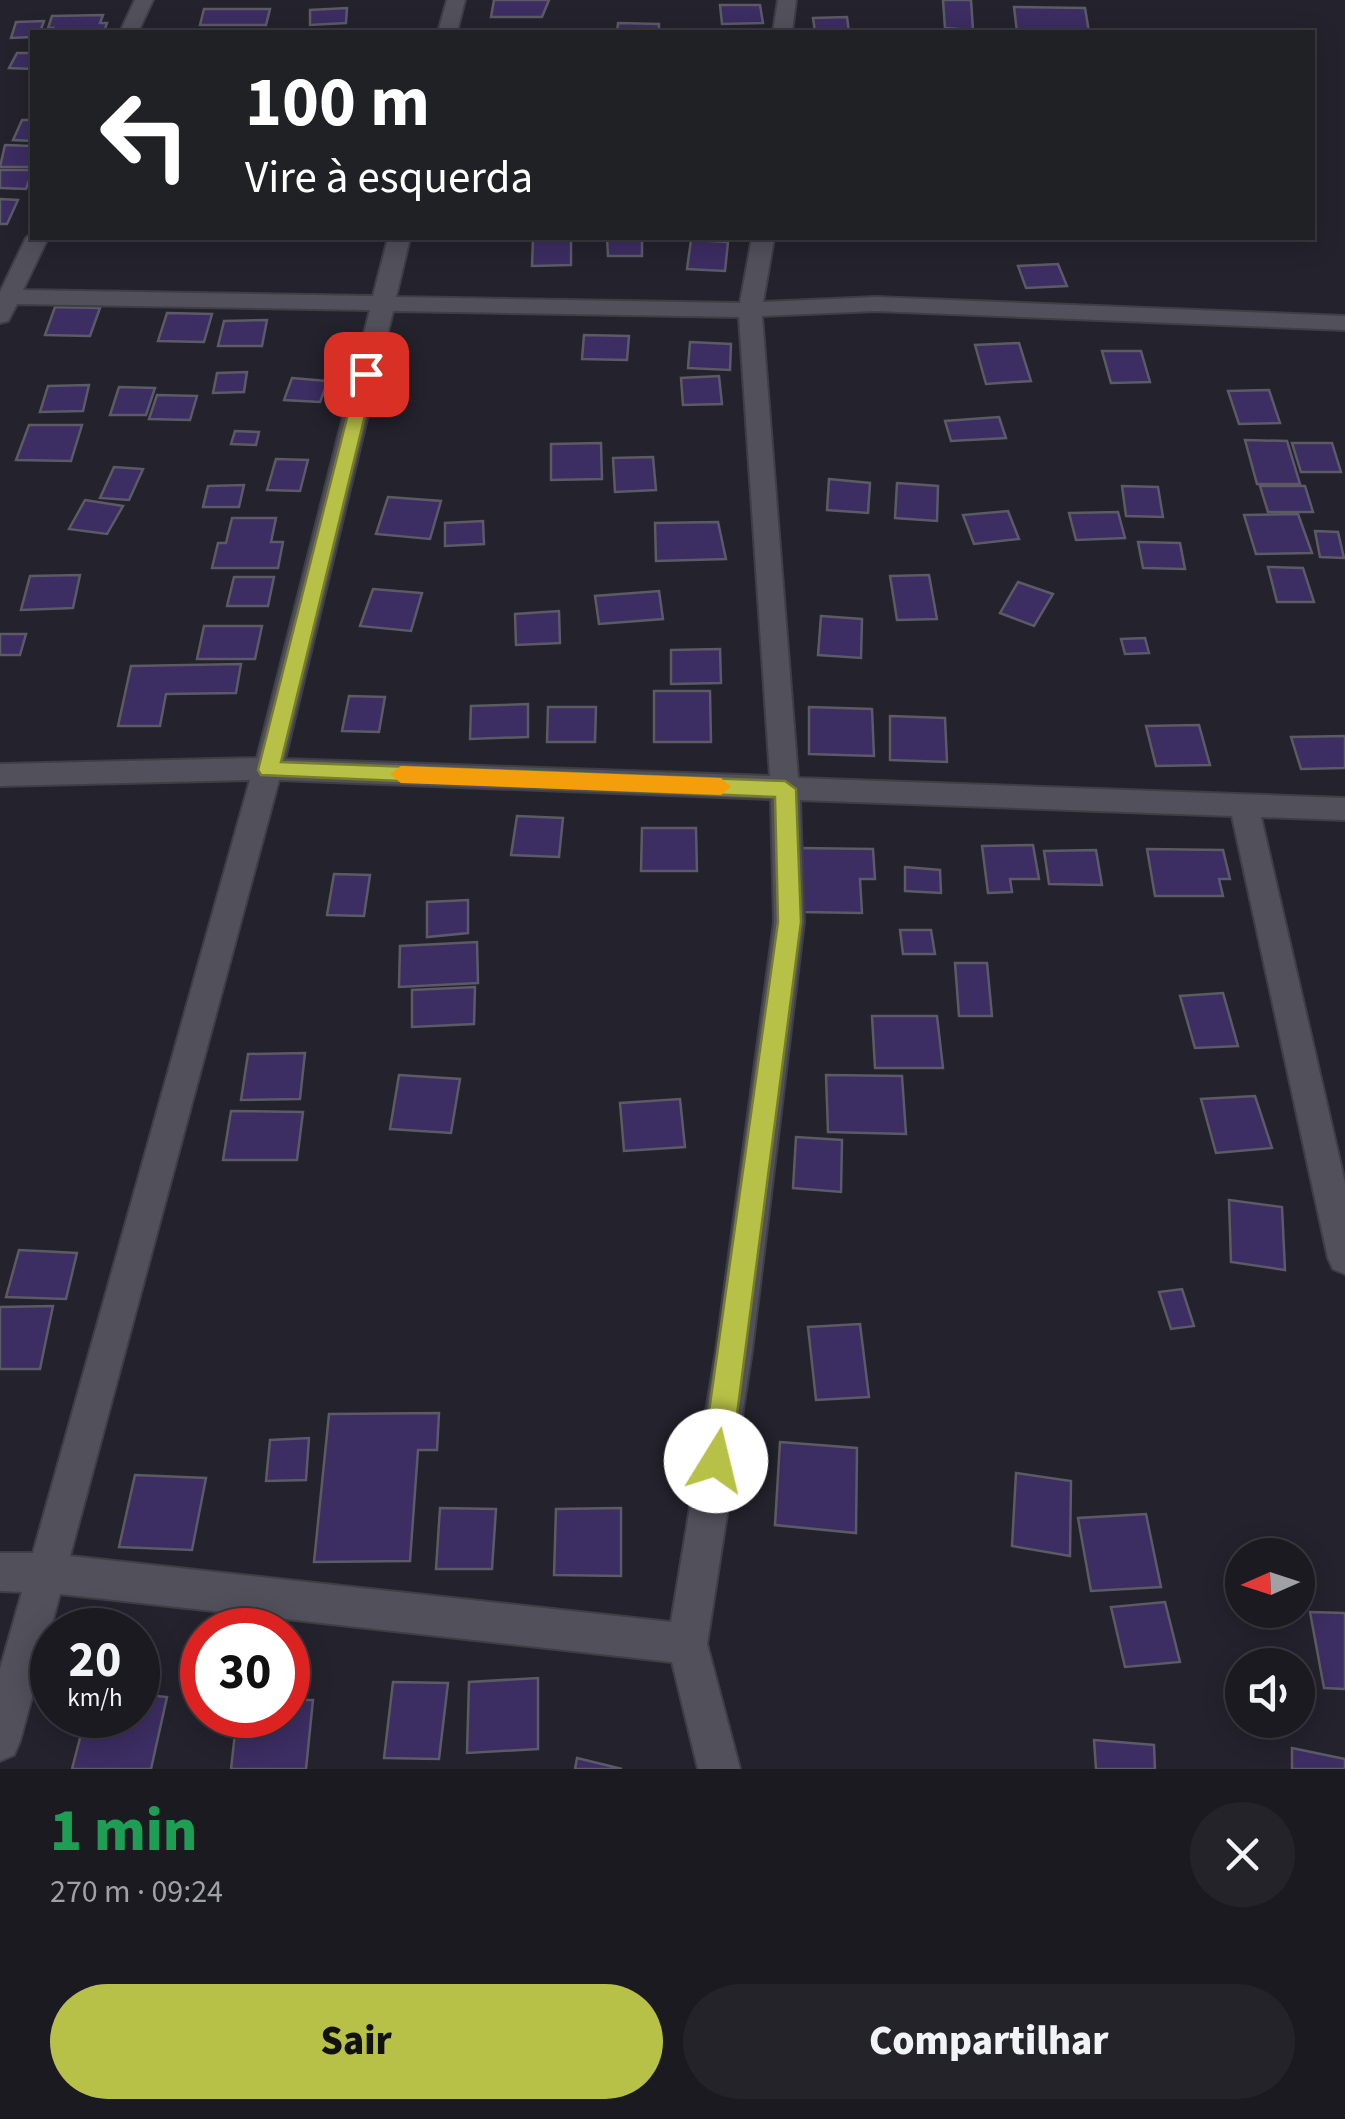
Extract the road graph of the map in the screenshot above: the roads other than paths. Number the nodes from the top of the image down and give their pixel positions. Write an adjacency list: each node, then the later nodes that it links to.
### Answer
1 (144, 0): 4 (street)
2 (456, 0): 5 (street)
3 (786, 0): 6 (street)
4 (130, 30)
5 (448, 30)
6 (783, 30)
7 (36, 240): 11 (street)
8 (400, 240): 10 (street)
9 (763, 240): 12 (street)
10 (384, 302): 11 (street); 12 (street); 14 (street)
11 (5, 307)
12 (750, 310): 13 (street); 16 (street)
13 (1345, 323)
14 (268, 770): 15 (street); 16 (street); 21 (street)
15 (0, 775)
16 (785, 789): 17 (street); 22 (street)
17 (1244, 806): 18 (street); 19 (street)
18 (1345, 809)
19 (1345, 1258)
20 (0, 1572): 21 (street)
21 (46, 1573): 22 (street); 23 (street)
22 (687, 1644): 24 (street)
23 (0, 1741)
24 (719, 1769)

